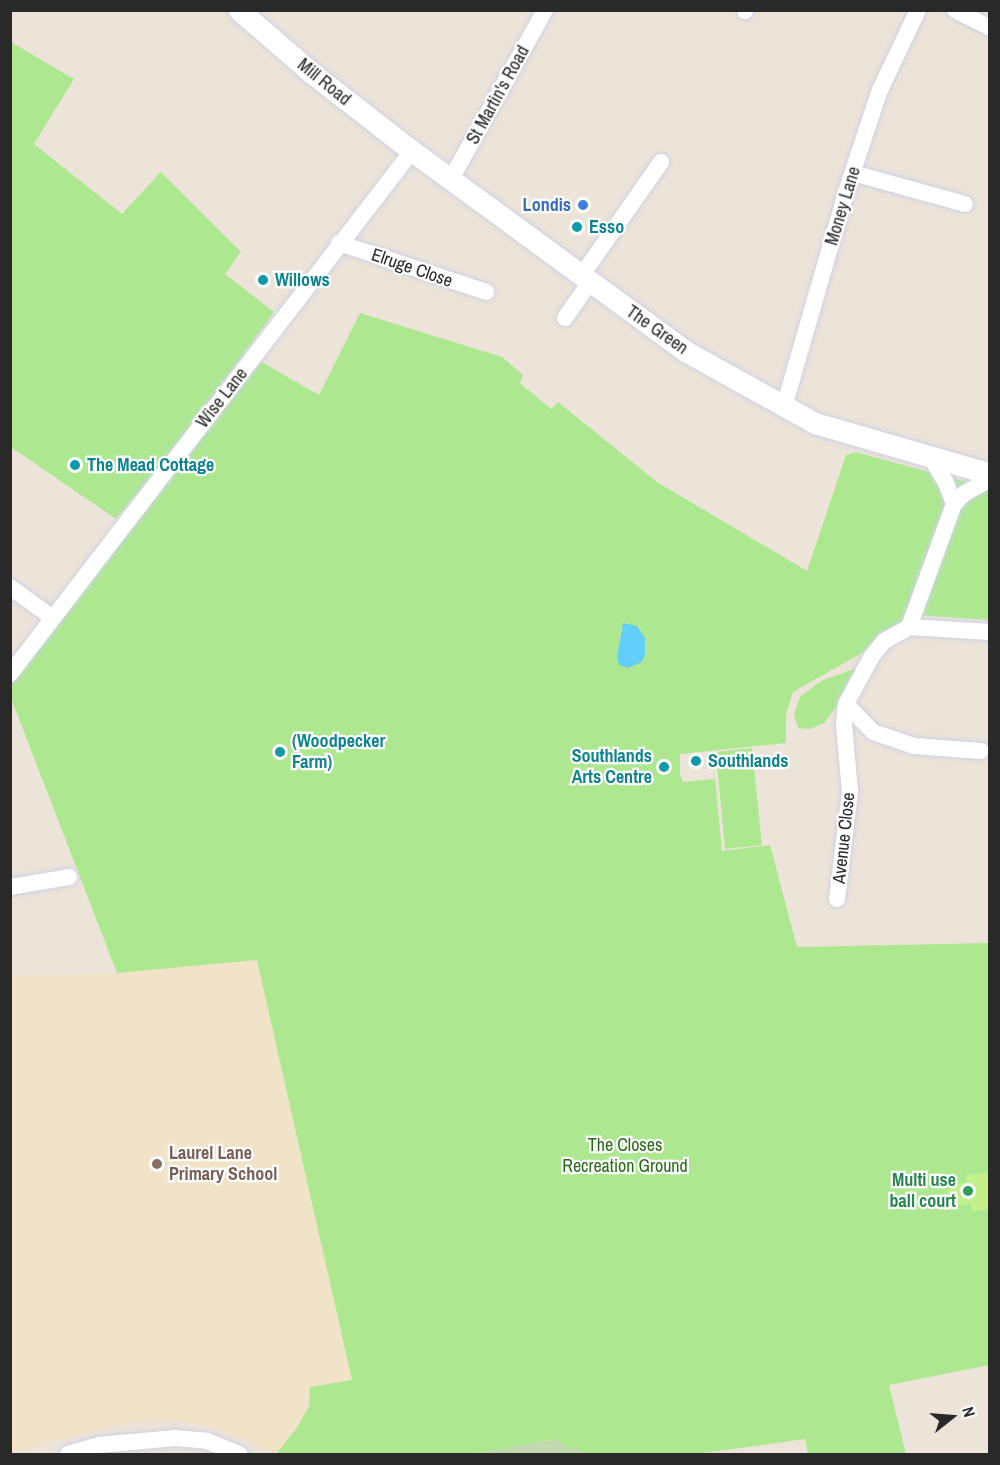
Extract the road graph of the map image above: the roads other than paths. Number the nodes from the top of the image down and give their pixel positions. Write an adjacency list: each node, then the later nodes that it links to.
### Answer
1 (239, 10): 6 (street, Mill Road)
2 (545, 10): 9 (street, St Martin's Road)
3 (918, 10): 8 (street, Money Lane)
4 (955, 10): 5 (street)
5 (990, 28)
6 (412, 151): 9 (street, The Green); 11 (street, Wise Lane)
7 (661, 162): 12 (street)
8 (853, 172): 10 (street); 15 (street, Money Lane)
9 (451, 179): 12 (street, The Green)
10 (965, 204)
11 (339, 243): 13 (street, Elruge Close); 21 (street, Wise Lane)
12 (586, 279): 14 (street); 15 (street, The Green)
13 (486, 292)
14 (565, 318)
15 (784, 407): 16 (street, The Green)
16 (931, 458): 17 (street, The Green); 19 (street)
17 (990, 474)
18 (990, 479): 19 (street)
19 (954, 504): 22 (street)
20 (10, 587): 21 (street)
21 (53, 618): 24 (street, Wise Lane)
22 (909, 627): 23 (street); 25 (street)
23 (990, 632)
24 (10, 674)
25 (846, 704): 26 (street); 29 (street, Avenue Close)
26 (981, 751)
27 (69, 877): 28 (street)
28 (10, 887)
29 (837, 899)
30 (68, 1455): 31 (street)
31 (239, 1455)

